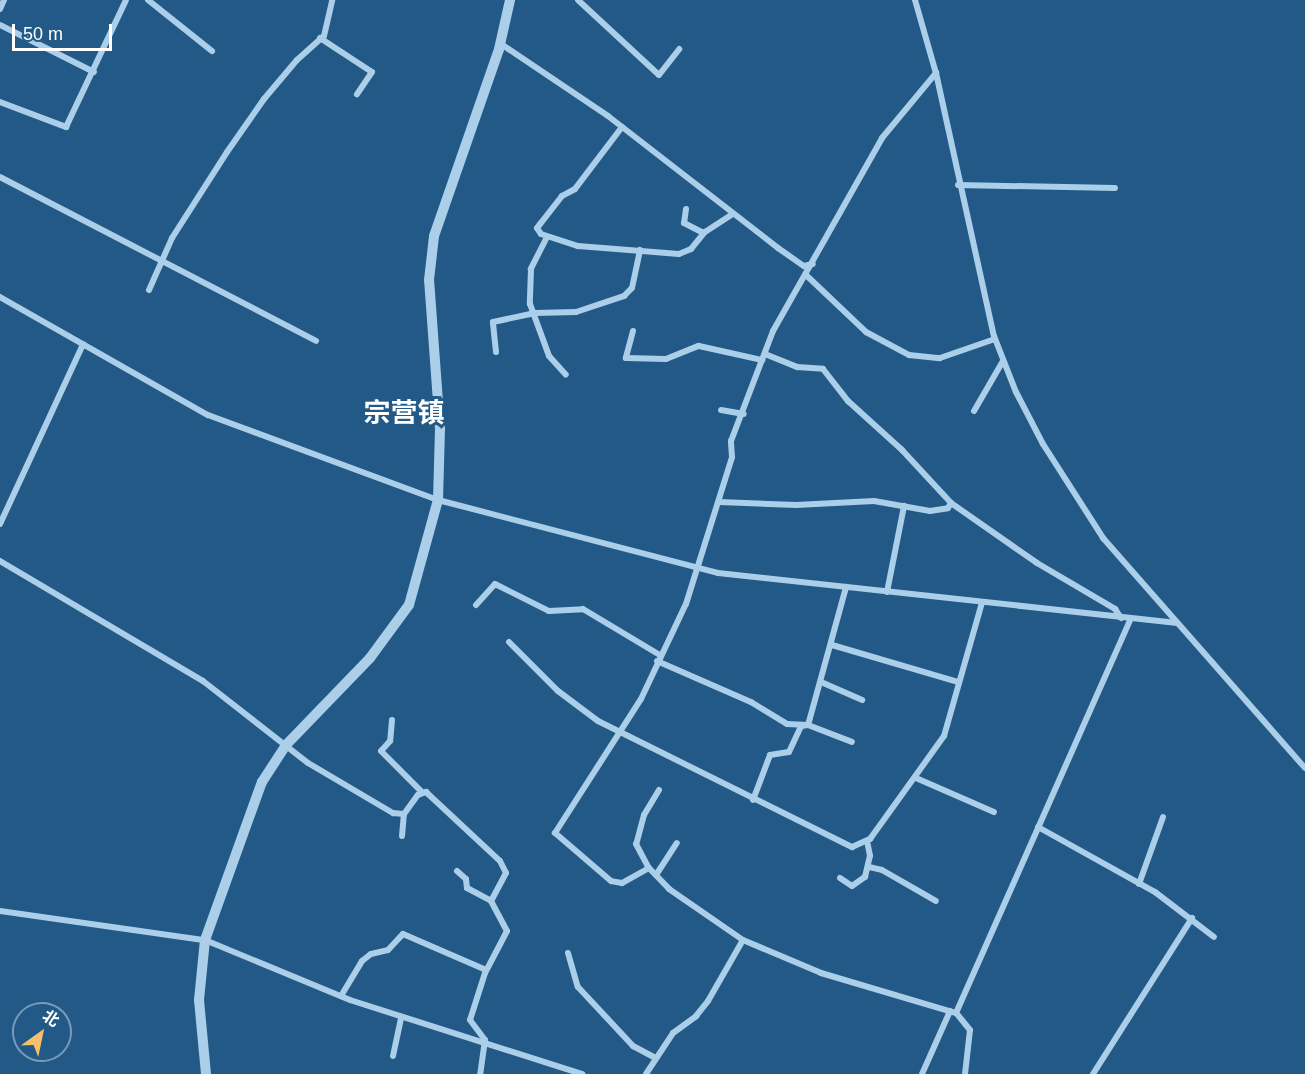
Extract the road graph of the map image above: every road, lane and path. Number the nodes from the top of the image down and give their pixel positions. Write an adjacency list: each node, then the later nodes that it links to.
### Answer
1 (4, 0): 8 (street)
2 (126, 0): 14 (street)
3 (148, 0): 13 (street)
4 (332, 0): 10 (street)
5 (510, 0): 11 (street)
6 (578, 0): 12 (street)
7 (915, 0): 15 (street)
8 (0, 9)
9 (0, 25): 14 (street)
10 (320, 38): 16 (street); 27 (street)
11 (501, 44): 18 (street); 44 (street)
12 (679, 49)
13 (212, 51)
14 (94, 72): 17 (street)
15 (936, 73): 20 (street); 28 (street)
16 (357, 94)
17 (0, 102)
18 (622, 127): 23 (street); 25 (street)
19 (0, 177): 27 (street)
20 (958, 184): 21 (street); 34 (street)
21 (1115, 188)
22 (686, 209): 24 (street)
23 (733, 214): 24 (street); 28 (street)
24 (704, 233): 26 (street)
25 (547, 237): 26 (street); 32 (street)
26 (640, 250): 32 (street)
27 (161, 261): 30 (street); 35 (street)
28 (813, 264): 29 (street)
29 (806, 275): 34 (street); 38 (street)
30 (149, 290)
31 (0, 297): 36 (street)
32 (535, 313): 37 (street); 40 (street)
33 (633, 331): 38 (street)
34 (995, 339): 39 (street)
35 (316, 341)
36 (83, 344): 44 (street); 48 (street)
37 (496, 352)
38 (764, 357): 43 (street); 46 (street)
39 (1003, 361): 42 (street); 57 (street)
40 (566, 375)
41 (721, 410): 43 (street)
42 (974, 411)
43 (744, 414): 45 (street)
44 (438, 500): 50 (street); 68 (street)
45 (719, 502): 47 (street); 50 (street)
46 (951, 503): 47 (street); 55 (street)
47 (904, 506): 52 (street)
48 (0, 524)
49 (0, 561): 68 (street)
50 (698, 567): 51 (street); 60 (street)
51 (846, 587): 52 (street); 59 (street)
52 (887, 592): 53 (street)
53 (982, 603): 55 (street); 62 (street)
54 (476, 605): 60 (street)
55 (1121, 618): 56 (street)
56 (1130, 620): 57 (street); 77 (street)
57 (1177, 622): 69 (street)
58 (509, 642): 66 (street)
59 (832, 645): 61 (street); 62 (street)
60 (658, 658): 65 (street); 66 (street)
61 (821, 682): 63 (street); 65 (street)
62 (958, 682): 70 (street)
63 (862, 700)
64 (392, 720): 72 (street)
65 (808, 724): 67 (street); 73 (street)
66 (621, 734): 73 (street); 82 (street)
67 (852, 742)
68 (286, 745): 75 (street); 92 (street)
69 (1305, 768)
70 (916, 778): 74 (street); 79 (street)
71 (659, 790): 82 (street)
72 (422, 792): 75 (street); 87 (street)
73 (753, 801): 79 (street)
74 (994, 812)
75 (404, 814): 78 (street)
76 (1163, 817): 86 (street)
77 (1038, 827): 86 (street); 97 (street)
78 (402, 836)
79 (867, 841): 81 (street)
80 (677, 843): 84 (street)
81 (869, 867): 85 (street); 88 (street)
82 (649, 868): 84 (street)
83 (457, 872): 87 (street)
84 (656, 875): 93 (street)
85 (840, 878)
86 (1139, 884): 90 (street)
87 (490, 901): 95 (street)
88 (936, 901)
89 (0, 911): 92 (street)
90 (1192, 918): 91 (street); 108 (street)
91 (1214, 937)
92 (205, 940): 96 (street); 102 (street)
93 (743, 940): 97 (street); 101 (street)
94 (568, 953): 101 (street)
95 (486, 970): 96 (street); 99 (street)
96 (341, 996): 98 (street)
97 (953, 1012): 106 (street); 107 (street)
98 (401, 1017): 99 (street); 100 (street)
99 (483, 1044): 103 (street); 104 (street)
100 (393, 1056)
101 (654, 1057): 105 (street)
102 (206, 1074)
103 (480, 1074)
104 (582, 1074)
105 (646, 1074)
106 (922, 1074)
107 (965, 1074)
108 (1093, 1074)

